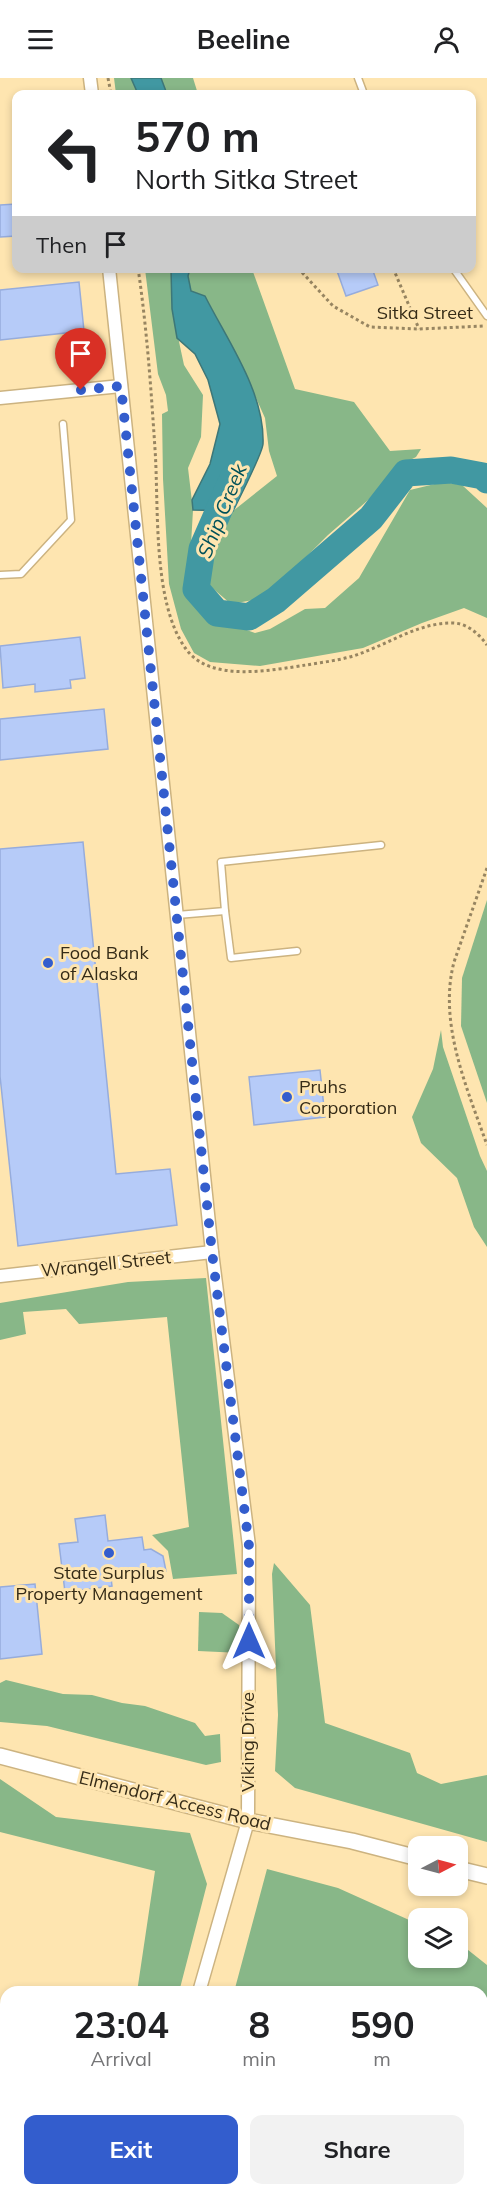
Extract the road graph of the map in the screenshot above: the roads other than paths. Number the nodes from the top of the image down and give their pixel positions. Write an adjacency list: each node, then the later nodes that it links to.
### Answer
1 (110, 273): 4 (street, Viking Drive)
2 (457, 273): 3 (lane)
3 (487, 316)
4 (121, 386): 5 (street); 10 (street, Viking Drive)
5 (0, 398)
6 (63, 423): 7 (lane)
7 (0, 575)
8 (381, 845): 9 (lane)
9 (225, 911): 10 (lane); 11 (lane)
10 (176, 915): 12 (street, Viking Drive)
11 (297, 951)
12 (212, 1252): 13 (street, Wrangell Street); 15 (street, Viking Drive)
13 (0, 1276)
14 (0, 1756): 15 (street, Elmendorf Access Road)
15 (248, 1821): 16 (street, Elmendorf Access Road); 19 (street, Viking Drive)
16 (408, 1855)
17 (468, 1871): 18 (street)
18 (487, 1876)
19 (201, 1986)

